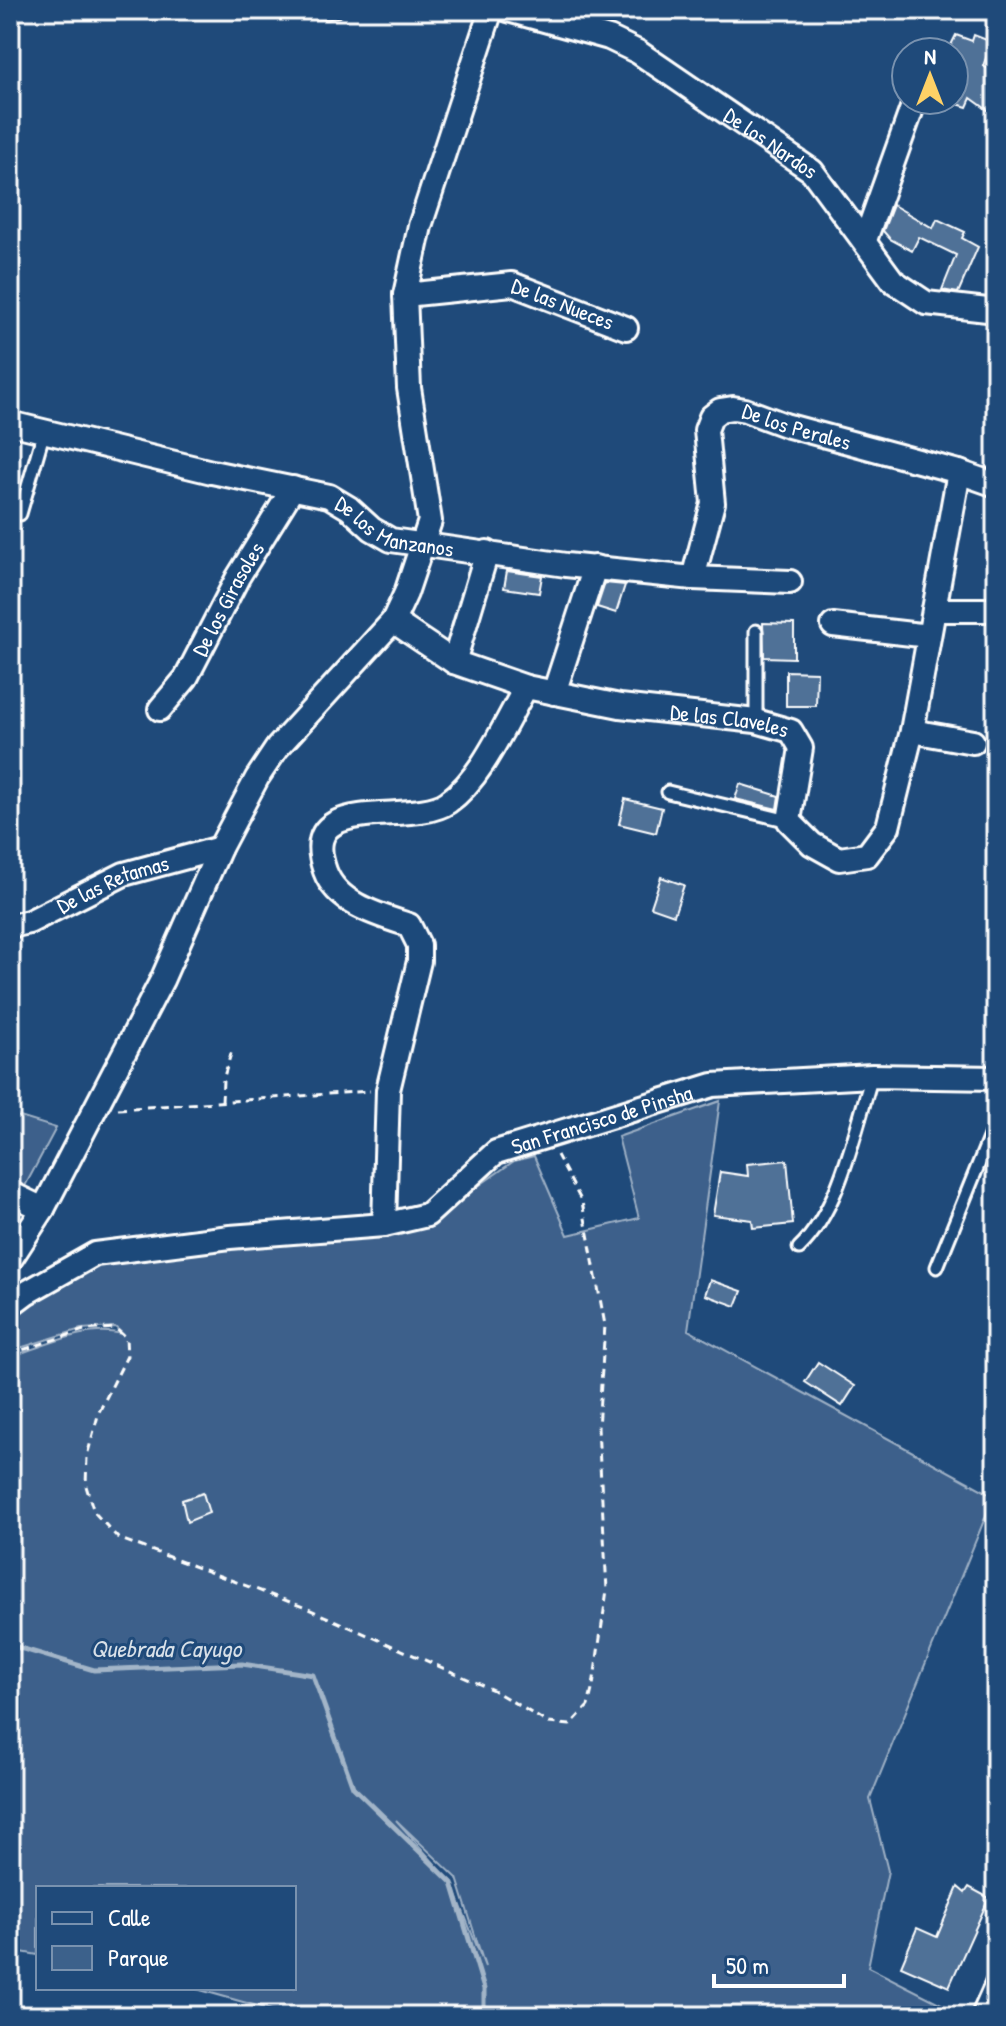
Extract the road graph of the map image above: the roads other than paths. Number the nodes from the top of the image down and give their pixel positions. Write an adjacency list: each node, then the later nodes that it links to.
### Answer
1 (306, 10): 2 (lane)
2 (337, 10)
3 (491, 10): 7 (street)
4 (508, 10): 6 (street, De los Nardos)
5 (909, 116): 6 (street)
6 (865, 240): 8 (street, De los Nardos)
7 (405, 295): 9 (street, De las Nueces); 16 (street)
8 (996, 311)
9 (626, 328)
10 (10, 423): 11 (street, De los Manzanos)
11 (44, 431): 14 (street, De los Manzanos); 15 (lane)
12 (959, 472): 13 (street, De los Perales); 19 (street, De los Perales); 21 (street)
13 (996, 485)
14 (293, 488): 16 (street, De los Manzanos); 30 (street, De los Girasoles)
15 (20, 514)
16 (421, 543): 17 (street, De los Manzanos); 23 (street)
17 (487, 552): 18 (street, De los Manzanos); 27 (street)
18 (595, 567): 19 (street, De los Manzanos); 29 (street)
19 (693, 578): 20 (street, De los Manzanos)
20 (790, 582)
21 (934, 610): 22 (street); 26 (street)
22 (996, 610)
23 (393, 621): 27 (street, De las Claveles); 36 (street)
24 (833, 625): 26 (street)
25 (756, 631): 31 (lane)
26 (929, 636): 32 (street)
27 (454, 662): 28 (street, De las Claveles)
28 (526, 687): 29 (street, De las Claveles); 43 (street)
29 (554, 693): 31 (street, De las Claveles)
30 (160, 709)
31 (756, 721): 35 (street, De las Claveles)
32 (912, 731): 33 (street); 35 (street)
33 (973, 742)
34 (668, 792): 35 (lane)
35 (789, 821)
36 (220, 848): 37 (street, De las Retamas); 42 (street)
37 (10, 926)
38 (872, 1076): 39 (street, San Francisco de Pinsha); 43 (street, San Francisco de Pinsha); 44 (lane)
39 (996, 1078)
40 (996, 1121): 46 (lane)
41 (10, 1193): 42 (street)
42 (43, 1209): 45 (street)
43 (384, 1225): 47 (street, San Francisco de Pinsha)
44 (799, 1248)
45 (10, 1260)
46 (937, 1267)
47 (10, 1305)
48 (996, 1973): 49 (lane)
49 (977, 2016)

